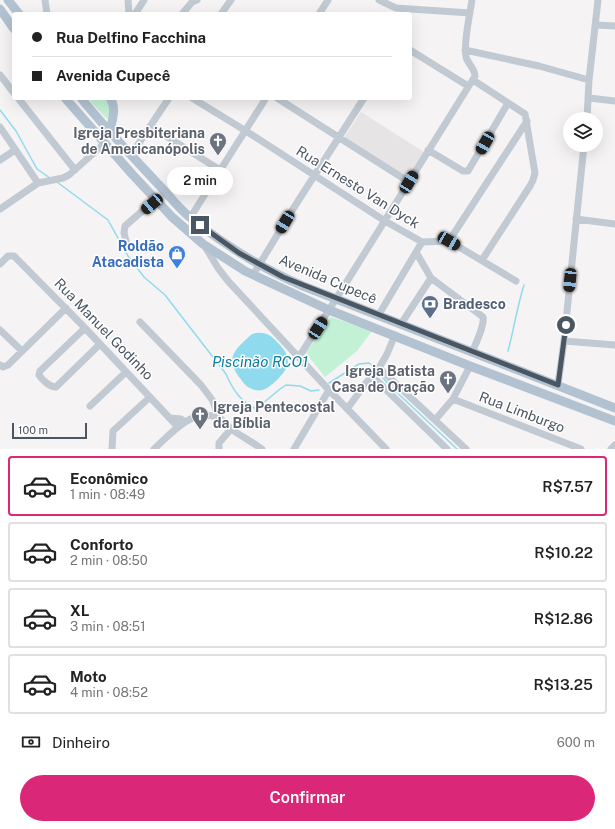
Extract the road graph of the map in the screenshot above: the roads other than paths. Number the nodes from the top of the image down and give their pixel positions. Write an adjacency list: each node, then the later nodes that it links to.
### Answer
1 (8, 0): 12 (main road)
2 (45, 0): 13 (street)
3 (128, 0): 14 (street)
4 (144, 0): 15 (street)
5 (197, 0): 16 (street)
6 (231, 0): 17 (street)
7 (328, 0): 18 (street)
8 (379, 0): 19 (street)
9 (472, 0): 19 (street)
10 (598, 0): 20 (street)
11 (0, 10): 21 (main road)
12 (17, 12)
13 (47, 12)
14 (130, 12)
15 (136, 12)
16 (184, 12)
17 (222, 12)
18 (321, 12)
19 (470, 13): 23 (street)
20 (596, 25): 22 (street); 27 (street)
21 (12, 26)
22 (615, 26)
23 (466, 50): 26 (street); 27 (street)
24 (412, 51): 26 (street)
25 (0, 75): 28 (street)
26 (472, 80): 41 (street); 52 (street)
27 (589, 80): 29 (street)
28 (12, 90)
29 (589, 98): 40 (street); 43 (street)
30 (20, 100): 56 (street)
31 (67, 100): 42 (main road, Avenida Cupecê)
32 (83, 100): 42 (street)
33 (85, 100): 48 (main road, Avenida Cupecê)
34 (111, 100): 48 (main road)
35 (168, 100): 45 (street)
36 (195, 100): 47 (street, Rua Ernesto Van Dyck)
37 (265, 100): 47 (street)
38 (280, 100): 49 (street)
39 (363, 100): 49 (street)
40 (615, 101)
41 (508, 103): 44 (street); 52 (street)
42 (76, 111): 50 (main road, Avenida Cupecê)
43 (588, 112)
44 (526, 121): 67 (street); 72 (street)
45 (150, 126): 54 (street); 57 (street)
46 (0, 127): 51 (street)
47 (246, 131): 57 (street); 58 (street, Rua Ernesto Van Dyck)
48 (110, 132): 54 (main road, Avenida Cupecê)
49 (339, 138): 58 (street); 59 (street)
50 (105, 144): 56 (street); 61 (main road, Avenida Cupecê)
51 (15, 150): 55 (street); 60 (street)
52 (428, 150): 59 (street)
53 (583, 152): 64 (street)
54 (131, 154): 63 (main road, Avenida Cupecê)
55 (0, 160)
56 (75, 170): 60 (street)
57 (220, 170): 63 (street)
58 (314, 176): 65 (street, Rua Ernesto Van Dyck); 74 (street)
59 (409, 182): 65 (street)
60 (38, 183): 62 (street)
61 (155, 200): 69 (main road, Avenida Cupecê); 70 (street)
62 (0, 209)
63 (190, 218): 74 (main road, Avenida Cupecê)
64 (576, 219): 66 (street); 87 (street)
65 (385, 221): 68 (street, Rua Ernesto Van Dyck); 78 (street)
66 (615, 224)
67 (449, 241): 68 (street, Rua Ernesto Van Dyck); 72 (street)
68 (422, 242): 71 (street)
69 (203, 244): 75 (main road, Avenida Cupecê); 92 (street)
70 (127, 245)
71 (416, 252): 76 (street); 81 (street)
72 (482, 260): 77 (street)
73 (0, 264): 79 (street, Rua Manuel Godinho)
74 (258, 265): 75 (street); 78 (main road, Avenida Cupecê)
75 (253, 275): 80 (main road, Avenida Cupecê)
76 (431, 278): 83 (street); 91 (street)
77 (516, 281)
78 (336, 298): 80 (street); 81 (main road, Avenida Cupecê)
79 (66, 308): 84 (street, Rua Manuel Godinho); 90 (street)
80 (329, 310): 86 (main road, Avenida Cupecê); 92 (street)
81 (378, 316): 83 (main road, Avenida Cupecê)
82 (140, 322): 105 (street)
83 (401, 324): 91 (main road, Avenida Cupecê)
84 (85, 328): 88 (street, Rua Manuel Godinho); 88 (street)
85 (0, 330): 90 (street)
86 (395, 336): 94 (main road, Avenida Cupecê); 95 (street)
87 (564, 340): 89 (street); 98 (street)
88 (100, 344): 96 (street, Rua Manuel Godinho)
89 (615, 345)
90 (22, 351): 93 (street)
91 (472, 353): 98 (main road, Avenida Cupecê)
92 (299, 357): 99 (street)
93 (2, 366)
94 (470, 366): 101 (street); 108 (main road, Avenida Cupecê)
95 (379, 369): 97 (street); 107 (street)
96 (126, 372): 100 (street, Rua Manuel Godinho); 102 (street)
97 (372, 376): 104 (street); 119 (street)
98 (558, 385): 103 (main road, Avenida Cupecê)
99 (330, 390): 104 (street); 117 (street)
100 (150, 397): 106 (street, Rua Manuel Godinho); 113 (street)
101 (453, 399): 107 (street); 121 (street, Rua Limburgo)
102 (90, 406)
103 (615, 408)
104 (347, 409): 118 (street)
105 (218, 417): 109 (street); 111 (street)
106 (170, 418): 109 (street); 110 (street, Rua Manuel Godinho)
107 (434, 420): 120 (street)
108 (615, 421)
109 (185, 422): 110 (street)
110 (178, 428): 114 (street)
111 (231, 429): 115 (street); 116 (street)
112 (615, 445): 122 (street)
113 (112, 449)
114 (154, 449)
115 (218, 449)
116 (262, 449)
117 (294, 449)
118 (386, 449)
119 (447, 449)
120 (466, 449)
121 (581, 449)
122 (611, 449)

